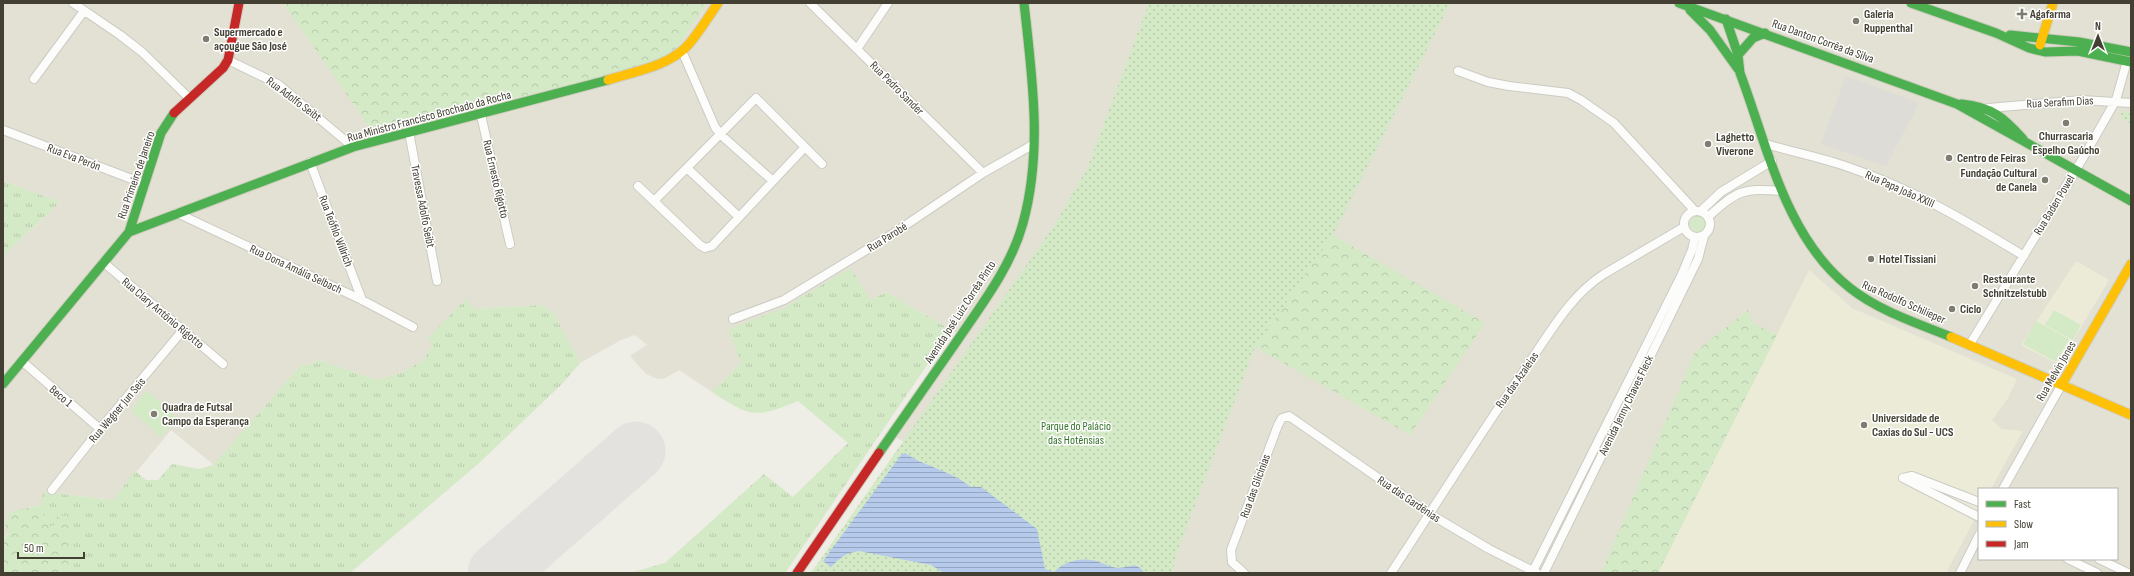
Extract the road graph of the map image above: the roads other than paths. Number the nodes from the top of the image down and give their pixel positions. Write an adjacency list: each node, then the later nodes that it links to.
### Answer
1 (72, 3): 11 (street)
2 (239, 3): 23 (street, Rua Primeiro de Janeiro)
3 (718, 3): 18 (street, Rua Ministro Francisco Brochado da Rocha)
4 (810, 3): 17 (street, Rua Pedro Sander)
5 (888, 3): 17 (street)
6 (1024, 3): 39 (street, Avenida José Luiz Corrêa Pinto)
7 (1911, 3): 14 (street)
8 (2060, 3): 10 (street)
9 (1681, 4): 12 (street, Rua Danton Corrêa da Silva); 26 (street, Rua Rodolfo Schilieper)
10 (2053, 10): 15 (street); 16 (street)
11 (84, 11): 27 (street); 28 (street)
12 (1726, 19): 13 (street, Rua Danton Corrêa da Silva); 22 (street, Rua Rodolfo Schilieper)
13 (1765, 33): 22 (street); 31 (street, Rua Danton Corrêa da Silva)
14 (1996, 33): 15 (street); 19 (street)
15 (2042, 39): 16 (street); 19 (street)
16 (2054, 39): 20 (street); 21 (street)
17 (857, 49): 48 (street, Rua Pedro Sander)
18 (682, 51): 34 (street, Rua Ministro Francisco Brochado da Rocha); 37 (street)
19 (2042, 51): 20 (street)
20 (2053, 51): 24 (street)
21 (2131, 52)
22 (1738, 54): 26 (street, Rua Rodolfo Schilieper)
23 (228, 60): 28 (street, Rua Primeiro de Janeiro); 41 (street, Rua Adolfo Seibt)
24 (2129, 61): 29 (street, Rua Baden Powel)
25 (1458, 71): 55 (street)
26 (1740, 73): 40 (street, Rua Rodolfo Schilieper)
27 (34, 79)
28 (189, 98): 50 (street, Rua Primeiro de Janeiro)
29 (2116, 100): 30 (street, Rua Serafim Dias); 32 (street, Rua Serafim Dias); 47 (street, Rua Baden Powel)
30 (2131, 103)
31 (1957, 104): 32 (street, Rua Danton Corrêa da Silva); 33 (street, Rua Danton Corrêa da Silva)
32 (1989, 108): 33 (street); 38 (street, Rua Danton Corrêa da Silva)
33 (1972, 112): 38 (street, Rua Danton Corrêa da Silva)
34 (481, 115): 36 (street, Rua Ministro Francisco Brochado da Rocha); 63 (street, Rua Ernesto Rigotto)
35 (3, 130): 50 (street, Rua Eva Perón)
36 (409, 132): 41 (street, Rua Ministro Francisco Brochado da Rocha); 67 (street, Travessa Adolfo Seibt)
37 (721, 135): 42 (street); 46 (street); 49 (street)
38 (2028, 143): 47 (street, Rua Danton Corrêa da Silva)
39 (1034, 144): 48 (street, Rua Parobé); 89 (street, Avenida José Luiz Corrêa Pinto)
40 (1766, 144): 43 (street, Rua Rodolfo Schilieper); 64 (street, Rua Papa João XXIII)
41 (354, 147): 44 (street, Rua Ministro Francisco Brochado da Rocha)
42 (805, 147): 45 (street); 49 (street)
43 (1772, 161): 52 (street, Rua Rodolfo Schilieper); 55 (street)
44 (310, 162): 56 (street, Rua Ministro Francisco Brochado da Rocha); 68 (street, Rua Teófilo Willrich)
45 (822, 164)
46 (687, 168): 53 (street); 58 (street)
47 (2075, 170): 54 (street, Rua Danton Corrêa da Silva); 64 (street, Rua Baden Powel)
48 (983, 173): 69 (street, Rua Parobé)
49 (773, 181): 58 (street)
50 (145, 184): 60 (street, Rua Primeiro de Janeiro)
51 (638, 186): 53 (street)
52 (1782, 191): 57 (street); 72 (street, Rua Rodolfo Schilieper)
53 (654, 201): 58 (street)
54 (2131, 201)
55 (1698, 211): 57 (street); 59 (street)
56 (177, 213): 60 (street, Rua Ministro Francisco Brochado da Rocha); 68 (street, Rua Dona Amália Selbach)
57 (1709, 216): 61 (street)
58 (739, 217)
59 (1684, 228): 62 (street); 83 (street, Rua das Azaleias)
60 (129, 232): 65 (street, Rua Primeiro de Janeiro)
61 (1704, 236): 62 (street); 92 (street, Avenida Jenny Chaves Fleck)
62 (1695, 237): 88 (street, Avenida Jenny Chaves Fleck)
63 (510, 244)
64 (2024, 256): 72 (street, Rua Baden Powel)
65 (103, 262): 71 (street, Rua Clary Antônio Rigotto); 73 (street, Rua Primeiro de Janeiro)
66 (2131, 264): 76 (street, Rua Melvin Jones)
67 (437, 281)
68 (362, 300): 70 (street, Rua Dona Amália Selbach)
69 (733, 319)
70 (413, 327)
71 (183, 330): 74 (street, Rua Clary Antônio Rigotto); 79 (street, Rua Wegner Jun Seis)
72 (1970, 344): 76 (street, Rua Rodolfo Schilieper)
73 (23, 362): 75 (street, Rua Primeiro de Janeiro); 79 (street, Beco 1)
74 (223, 364)
75 (3, 384)
76 (2062, 384): 77 (street, Rua Rodolfo Schilieper); 80 (street, Rua Melvin Jones)
77 (2131, 415)
78 (1286, 416): 83 (street, Rua das Gardênias); 90 (street, Rua das Glicínias)
79 (100, 429): 81 (street, Rua Wegner Jun Seis)
80 (2004, 488)
81 (52, 490)
82 (1978, 502): 84 (street)
83 (1430, 514): 88 (street, Rua das Gardênias); 91 (street, Rua das Azaleias)
84 (1978, 516)
85 (1978, 537): 93 (street)
86 (2070, 560): 94 (street)
87 (2101, 560): 95 (street)
88 (1534, 572)
89 (796, 573)
90 (1244, 573)
91 (1391, 573)
92 (1544, 573)
93 (1960, 573)
94 (2097, 573)
95 (2128, 573)

